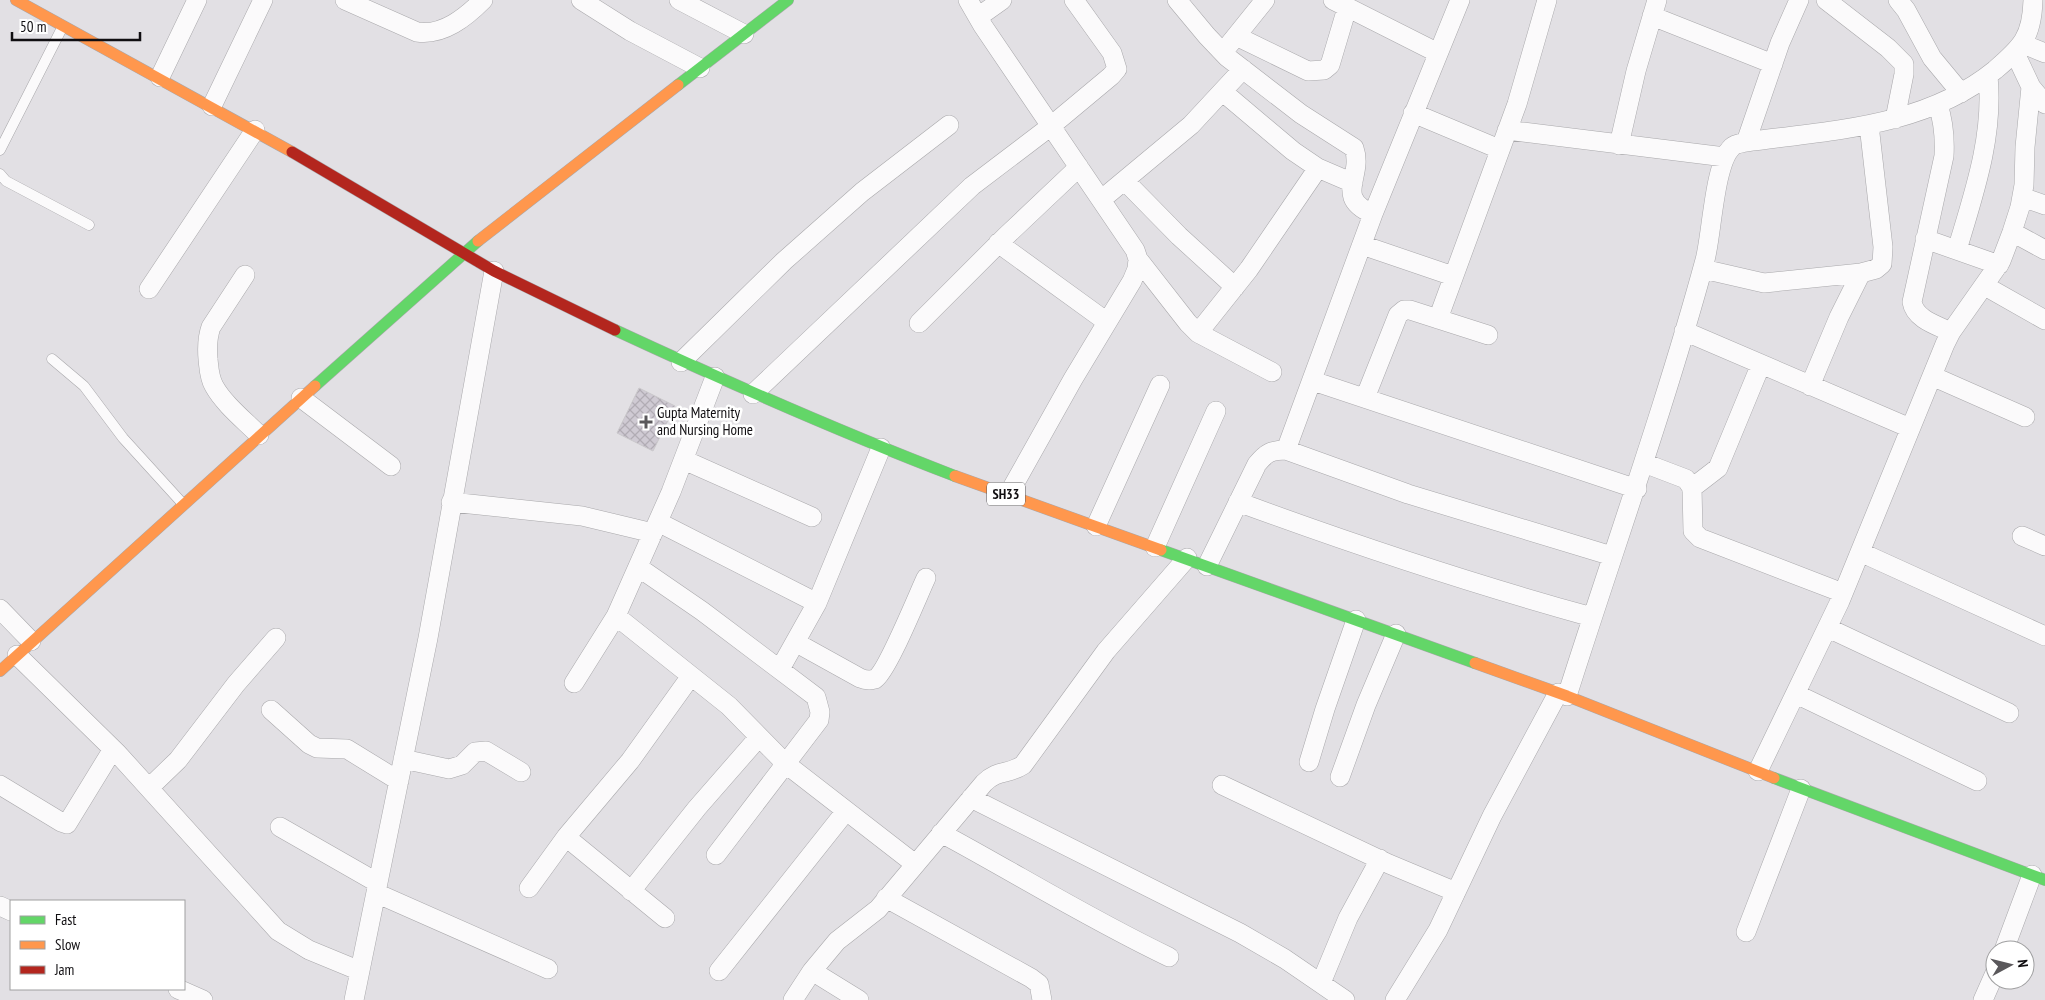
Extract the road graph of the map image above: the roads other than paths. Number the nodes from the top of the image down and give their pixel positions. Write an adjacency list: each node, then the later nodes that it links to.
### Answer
1 (16, 0): 23 (main road, SH33)
2 (197, 0): 34 (street)
3 (263, 0): 40 (street)
4 (345, 0): 5 (street)
5 (482, 0)
6 (581, 0): 31 (street)
7 (679, 0): 24 (street)
8 (788, 0): 24 (main road)
9 (968, 0): 22 (street)
10 (1002, 0): 22 (street)
11 (1074, 0): 45 (street)
12 (1177, 0): 27 (street)
13 (1265, 0): 25 (street)
14 (1460, 0): 28 (street)
15 (1547, 0): 47 (street)
16 (1799, 0): 30 (street)
17 (1826, 0): 42 (street)
18 (1898, 0): 37 (street)
19 (2033, 0): 26 (street)
20 (1340, 4): 25 (street); 28 (street)
21 (1655, 5): 30 (street); 49 (street)
22 (978, 17): 45 (street)
23 (64, 25): 34 (main road, SH33); 51 (lane)
24 (744, 34): 31 (main road)
25 (1236, 36): 27 (street)
26 (2019, 49): 29 (street); 33 (street); 35 (street)
27 (1223, 52): 32 (street)
28 (1438, 53): 41 (street)
29 (2045, 53)
30 (1773, 64): 48 (street)
31 (700, 68): 69 (main road)
32 (1243, 69): 36 (street); 57 (street)
33 (1988, 76): 37 (street); 67 (street)
34 (160, 77): 40 (main road, SH33)
35 (2031, 88): 38 (street); 58 (street)
36 (1222, 92): 54 (street); 56 (street)
37 (1961, 93): 39 (street)
38 (2045, 104)
39 (1938, 105): 42 (street); 64 (street)
40 (212, 106): 46 (main road, SH33)
41 (1413, 113): 50 (street); 61 (street)
42 (1895, 119): 44 (street)
43 (949, 125): 89 (street)
44 (1869, 125): 48 (street); 74 (street)
45 (1051, 126): 53 (street); 97 (street)
46 (255, 130): 69 (main road, SH33); 79 (street)
47 (1507, 130): 49 (street); 50 (street)
48 (1746, 142): 52 (street)
49 (1619, 145): 52 (street)
50 (1499, 149): 76 (street)
51 (0, 150)
52 (1725, 157): 72 (street)
53 (1079, 167): 59 (street); 65 (street)
54 (1318, 168): 57 (street); 78 (street)
55 (0, 174): 62 (lane)
56 (1125, 181): 59 (street); 78 (street)
57 (1353, 183): 61 (street)
58 (2022, 197): 60 (street); 63 (street)
59 (1102, 199): 70 (street)
60 (2045, 205)
61 (1373, 214): 66 (street)
62 (89, 225)
63 (2012, 232): 68 (street); 71 (street)
64 (1925, 238): 67 (street); 85 (street)
65 (998, 243): 82 (street); 83 (street)
66 (1362, 245): 76 (street); 94 (street)
67 (1956, 250): 71 (street)
68 (2045, 250)
69 (463, 252): 73 (main road, SH33); 98 (main road)
70 (1138, 259): 82 (street); 86 (street)
71 (1999, 265): 77 (street)
72 (1703, 269): 74 (street); 84 (street)
73 (494, 271): 89 (main road, SH33); 112 (street)
74 (1861, 273): 96 (street)
75 (245, 275): 103 (street)
76 (1453, 276): 80 (street)
77 (1985, 286): 81 (street); 85 (street)
78 (1235, 287): 86 (street)
79 (148, 289)
80 (1438, 319): 87 (street); 99 (street)
81 (2045, 320)
82 (1107, 322): 111 (street)
83 (919, 323)
84 (1684, 331): 90 (street); 107 (street)
85 (1951, 332): 92 (street)
86 (1198, 333): 91 (street)
87 (1488, 335)
88 (52, 359): 114 (lane)
89 (681, 362): 93 (main road, SH33)
90 (1761, 364): 96 (street); 109 (street)
91 (1272, 372)
92 (1932, 376): 101 (street); 102 (street)
93 (715, 378): 97 (main road, SH33); 106 (street)
94 (1313, 381): 99 (street); 105 (street)
95 (1160, 385): 116 (street)
96 (1810, 386): 102 (street)
97 (753, 394): 104 (main road, SH33)
98 (300, 398): 103 (main road); 108 (street)
99 (1365, 398): 110 (street)
100 (1216, 411): 120 (street)
101 (2026, 417)
102 (1910, 428): 121 (street)
103 (260, 435): 114 (main road)
104 (881, 448): 111 (main road, SH33); 128 (street)
105 (1286, 450): 113 (street); 122 (street)
106 (684, 460): 115 (street); 117 (street)
107 (1644, 463): 109 (street); 110 (street)
108 (391, 466)
109 (1692, 488): 127 (street)
110 (1636, 489): 122 (street)
111 (1008, 495): 116 (main road, SH33)
112 (451, 502): 117 (street); 150 (street)
113 (1238, 502): 124 (street); 131 (street)
114 (183, 504): 137 (main road)
115 (812, 517)
116 (1096, 526): 120 (main road, SH33)
117 (656, 527): 125 (street); 128 (street)
118 (2022, 536): 119 (street)
119 (2045, 546)
120 (1155, 548): 123 (main road, SH33)
121 (1860, 552): 127 (street); 135 (street)
122 (1612, 556): 131 (street)
123 (1187, 558): 124 (main road, SH33); 162 (street)
124 (1207, 566): 132 (main road, SH33)
125 (638, 567): 130 (street); 140 (street)
126 (926, 578): 138 (street)
127 (1843, 593): 133 (street)
128 (816, 603): 138 (street)
129 (0, 609): 137 (street)
130 (616, 616): 142 (street); 143 (street)
131 (1592, 617): 144 (street)
132 (1356, 620): 134 (main road, SH33); 151 (street)
133 (1828, 628): 145 (street); 147 (street)
134 (1396, 634): 144 (main road, SH33); 155 (street)
135 (2045, 636)
136 (276, 638): 160 (street)
137 (31, 641): 139 (main road)
138 (795, 642): 140 (street)
139 (17, 655): 141 (main road); 149 (street)
140 (780, 669): 152 (street)
141 (0, 671)
142 (691, 676): 148 (street); 166 (street)
143 (574, 683)
144 (1562, 694): 153 (main road, SH33); 174 (street)
145 (1796, 694): 153 (street); 157 (street)
146 (271, 710): 156 (street)
147 (2009, 713)
148 (759, 738): 152 (street); 173 (street)
149 (112, 749): 158 (street); 160 (street)
150 (403, 759): 154 (street); 156 (street)
151 (1309, 762)
152 (786, 764): 163 (street); 167 (street)
153 (1758, 771): 161 (main road, SH33)
154 (521, 772)
155 (1340, 777)
156 (399, 781): 171 (street)
157 (1977, 781)
158 (0, 785)
159 (1222, 785): 168 (street)
160 (149, 788): 181 (street)
161 (1801, 789): 170 (main road, SH33); 177 (street)
162 (971, 798): 165 (street); 184 (street)
163 (846, 811): 169 (street); 182 (street)
164 (280, 827): 171 (street)
165 (942, 833): 169 (street); 179 (street)
166 (566, 837): 172 (street); 173 (street)
167 (716, 855)
168 (1380, 859): 174 (street); 184 (street)
169 (915, 864): 175 (street)
170 (2039, 878): 178 (street)
171 (377, 888): 180 (street); 181 (street)
172 (529, 888)
173 (631, 890): 176 (street)
174 (1456, 892): 192 (street)
175 (886, 898): 183 (street); 190 (street)
176 (664, 918)
177 (1746, 932)
178 (2009, 940)
179 (1169, 957)
180 (548, 969)
181 (360, 971): 188 (street)
182 (719, 971)
183 (812, 971): 186 (street); 189 (street)
184 (1321, 983): 191 (street)
185 (180, 990): 187 (street)
186 (849, 997)
187 (202, 1000)
188 (354, 1000)
189 (793, 1000)
190 (1042, 1000)
191 (1345, 1000)
192 (1395, 1000)

